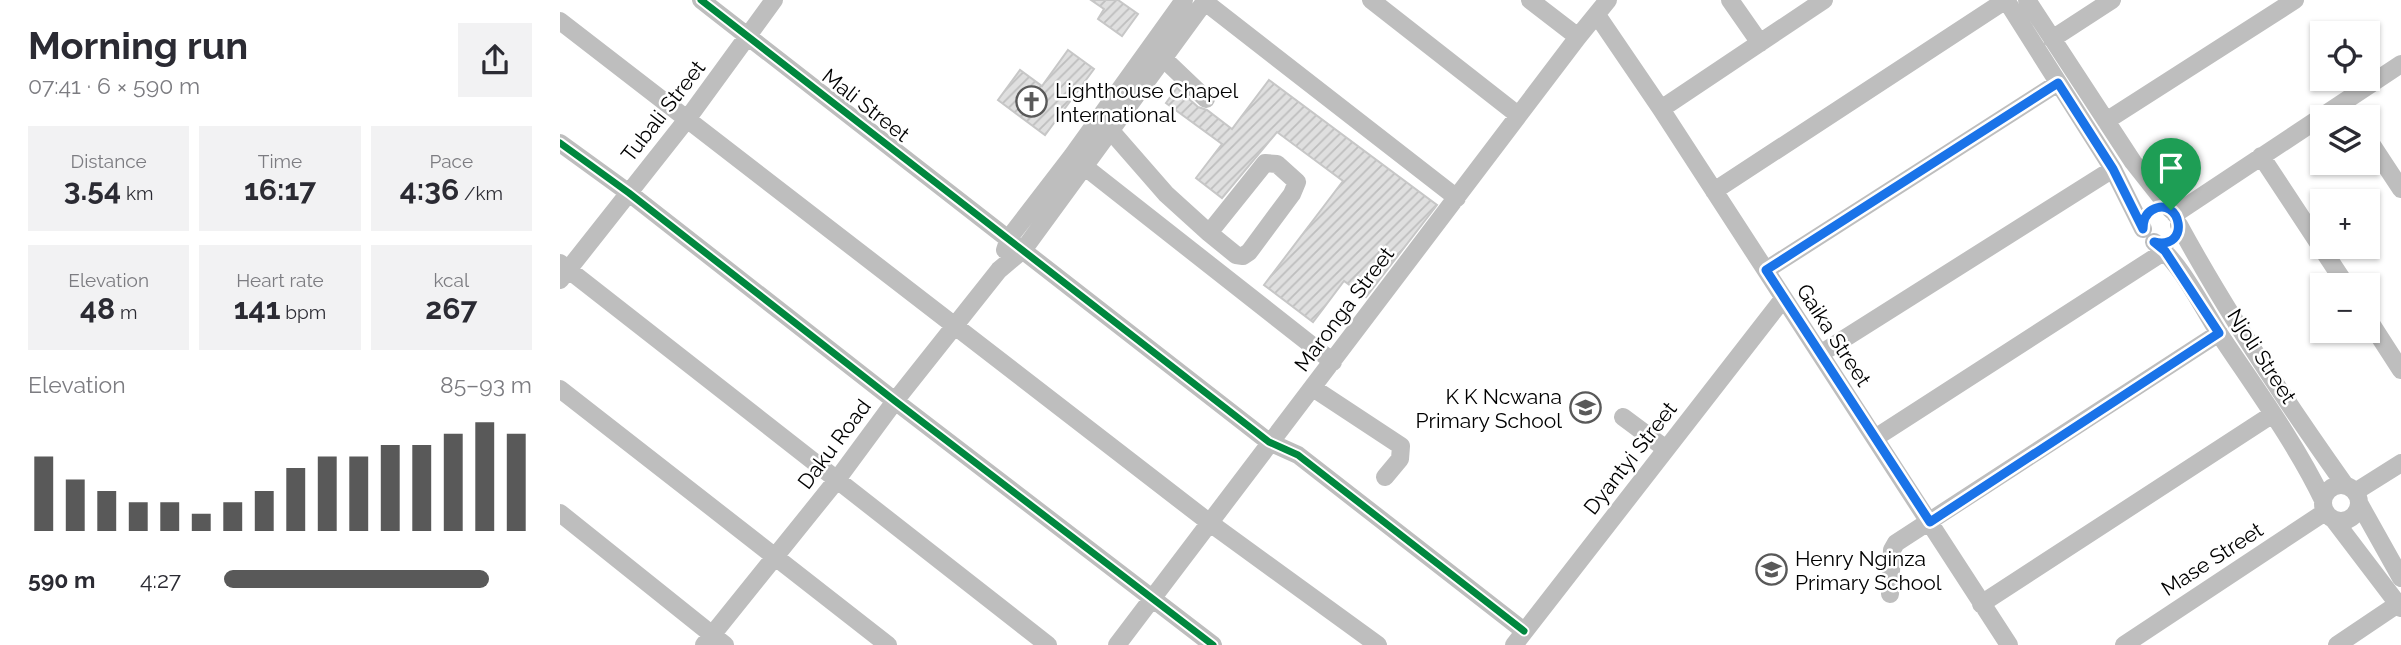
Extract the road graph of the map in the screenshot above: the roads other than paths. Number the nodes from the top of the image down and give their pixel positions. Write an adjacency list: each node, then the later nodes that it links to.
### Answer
1 (701, 0): 16 (street, Mali Street)
2 (774, 0): 16 (street, Tubali Street)
3 (1184, 0): 29 (street, Daku Road)
4 (1371, 0): 26 (street)
5 (1530, 0): 17 (street)
6 (1608, 0): 14 (street, Maronga Street)
7 (1730, 0): 19 (street)
8 (1824, 0): 19 (street)
9 (2006, 0): 22 (street, Njoli Street); 37 (street)
10 (2026, 0): 18 (street, Njoli Street)
11 (2112, 0): 18 (street)
12 (2295, 0): 28 (street)
13 (1205, 1): 20 (street, Daku Road); 39 (street)
14 (1597, 15): 17 (street, Maronga Street); 25 (street, Gaika Street)
15 (560, 21): 27 (street)
16 (749, 36): 27 (street, Tubali Street); 43 (street, Mali Street)
17 (1578, 37): 26 (street, Maronga Street)
18 (2052, 39): 28 (street, Njoli Street)
19 (1760, 43): 25 (street)
20 (1164, 59): 23 (street); 29 (street, Daku Road)
21 (2401, 64): 24 (street)
22 (2058, 83): 35 (street, Njoli Street); 44 (street)
23 (1206, 99)
24 (2354, 105)
25 (1661, 109): 37 (street, Gaika Street)
26 (1518, 116): 39 (street, Maronga Street)
27 (688, 118): 38 (street, Tubali Street); 48 (street)
28 (2106, 121): 40 (street, Njoli Street)
29 (1104, 126): 34 (street, Daku Road); 41 (street); 43 (street, Daku Road)
30 (2310, 130): 32 (street)
31 (560, 143): 38 (street)
32 (2262, 156): 40 (street); 46 (street)
33 (2380, 157): 36 (street)
34 (1085, 167): 43 (street, Daku Road); 52 (street)
35 (2113, 169): 42 (street, Njoli Street); 51 (street)
36 (2401, 189)
37 (1714, 191): 44 (street, Gaika Street)
38 (629, 193): 45 (street, Tubali Street); 56 (street)
39 (1457, 198): 52 (street, Maronga Street)
40 (2175, 216): 42 (street); 42 (street); 65 (street, Njoli Street)
41 (1209, 233): 41 (street)
42 (2154, 241): 49 (street, Njoli Street); 59 (street)
43 (1016, 244): 48 (street, Daku Road); 60 (street, Mali Street)
44 (1766, 270): 47 (street, Gaika Street)
45 (563, 271): 64 (street)
46 (2338, 273)
47 (1783, 299): 51 (street, Gaika Street); 61 (street, Dyantyi Street)
48 (956, 324): 56 (street, Daku Road); 69 (street)
49 (2219, 333): 57 (street, Njoli Street); 68 (street)
50 (2380, 338): 53 (street)
51 (1820, 354): 59 (street, Gaika Street)
52 (1334, 362): 54 (street, Maronga Street)
53 (2401, 370)
54 (1313, 388): 60 (street, Maronga Street); 63 (street)
55 (560, 389): 70 (street)
56 (895, 401): 64 (street, Daku Road); 73 (street)
57 (2273, 414): 66 (street, Njoli Street); 74 (street)
58 (1623, 417): 61 (street)
59 (1875, 438): 68 (street, Gaika Street)
60 (1269, 442): 69 (street, Maronga Street); 76 (street, Mali Street)
61 (1666, 449): 76 (street, Dyantyi Street)
62 (2401, 463): 65 (street)
63 (1385, 477)
64 (836, 481): 70 (street, Daku Road); 79 (street)
65 (2353, 493): 66 (street); 66 (street); 71 (street, Njoli Street)
66 (2327, 511): 75 (street, Njoli Street); 84 (street, Mase Street)
67 (560, 513): 77 (street)
68 (1930, 522): 72 (street); 74 (street, Gaika Street)
69 (1210, 523): 73 (street, Maronga Street); 82 (street)
70 (775, 558): 77 (street, Daku Road); 78 (street)
71 (2401, 578)
72 (1890, 594)
73 (1151, 599): 80 (street, Maronga Street); 81 (street)
74 (1982, 604): 83 (street, Gaika Street)
75 (2400, 606): 85 (street)
76 (1519, 638)
77 (714, 642)
78 (888, 645)
79 (1048, 645)
80 (1117, 645)
81 (1213, 645)
82 (1378, 645)
83 (2009, 645)
84 (2124, 645)
85 (2337, 645)

